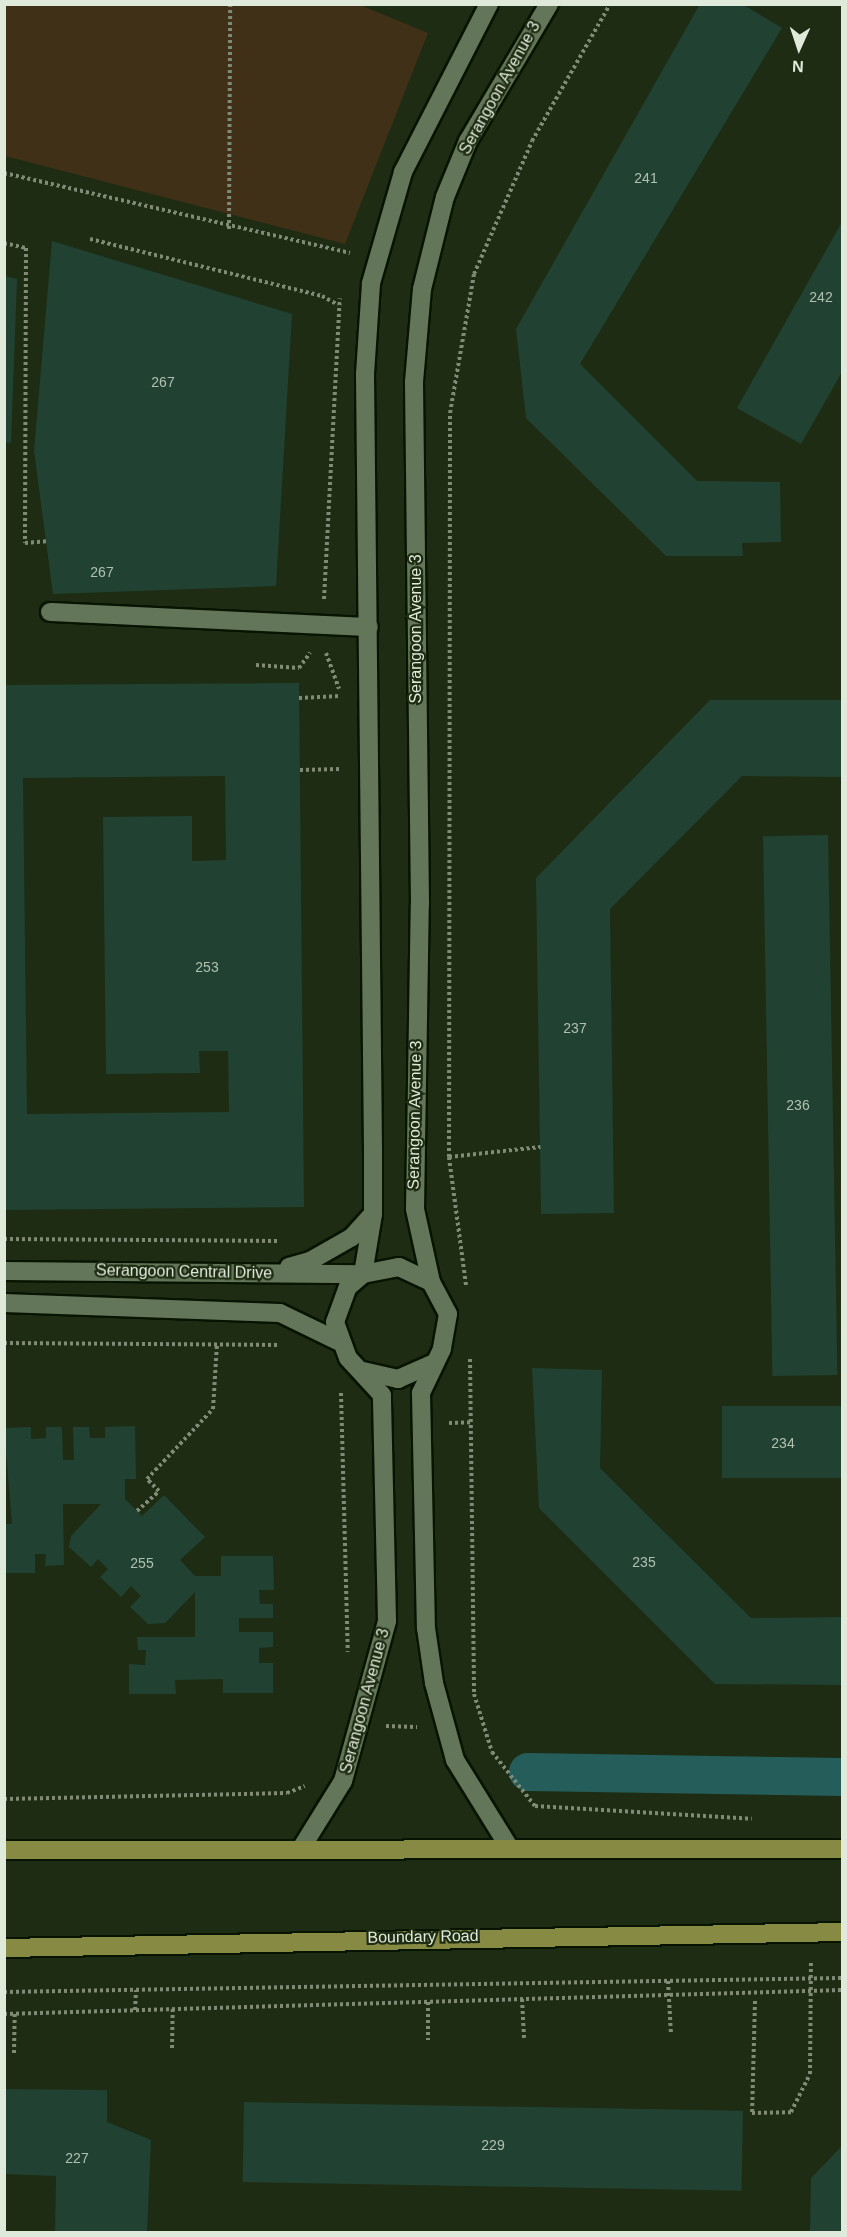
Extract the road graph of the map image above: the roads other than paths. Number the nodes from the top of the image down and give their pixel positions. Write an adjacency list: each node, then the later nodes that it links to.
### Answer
1 (489, 4): 4 (street)
2 (549, 4): 9 (street, Serangoon Avenue 3)
3 (50, 612): 4 (street)
4 (369, 627): 5 (street)
5 (373, 1214): 7 (street); 8 (street)
6 (4, 1271): 7 (street, Serangoon Central Drive)
7 (264, 1273): 8 (street, Serangoon Central Drive)
8 (363, 1274): 9 (street); 11 (street)
9 (431, 1282): 12 (street, Serangoon Avenue 3)
10 (4, 1303): 11 (street)
11 (338, 1341): 13 (street, Serangoon Avenue 3)
12 (431, 1364): 13 (street); 15 (street, Serangoon Avenue 3)
13 (361, 1370): 14 (street, Serangoon Avenue 3)
14 (302, 1847): 15 (main road); 17 (main road)
15 (509, 1848): 16 (main road)
16 (843, 1849)
17 (4, 1850)
18 (843, 1932): 19 (main road, Boundary Road)
19 (4, 1948)

